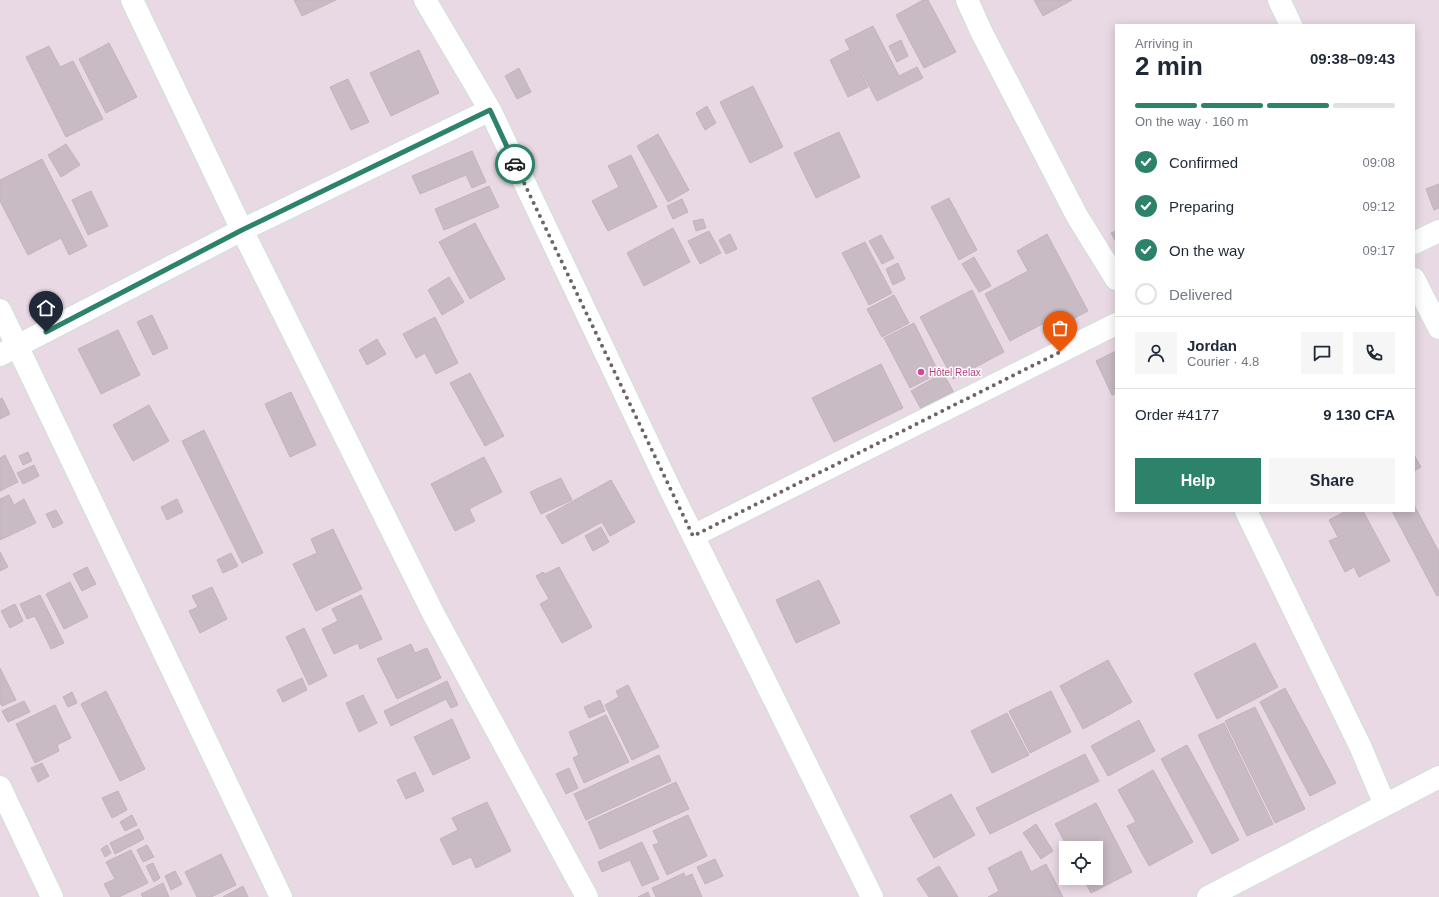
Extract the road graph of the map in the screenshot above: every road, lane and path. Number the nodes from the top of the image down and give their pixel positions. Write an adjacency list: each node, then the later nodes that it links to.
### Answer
1 (132, 0): 7 (street)
2 (425, 0): 6 (street)
3 (967, 0): 10 (street)
4 (1279, 0): 5 (street)
5 (1291, 24)
6 (490, 110): 7 (street); 17 (street)
7 (242, 230): 15 (street); 23 (street)
8 (1439, 232): 9 (street)
9 (1415, 243)
10 (1115, 277)
11 (1415, 281): 14 (street)
12 (0, 310): 15 (street)
13 (1115, 325): 17 (street)
14 (1439, 328)
15 (9, 351): 22 (street)
16 (1246, 512): 20 (street)
17 (693, 536): 24 (street)
18 (1439, 777): 20 (street)
19 (0, 787): 21 (street)
20 (1385, 805): 25 (street)
21 (52, 897)
22 (281, 897)
23 (587, 897)
24 (872, 897)
25 (1208, 897)

